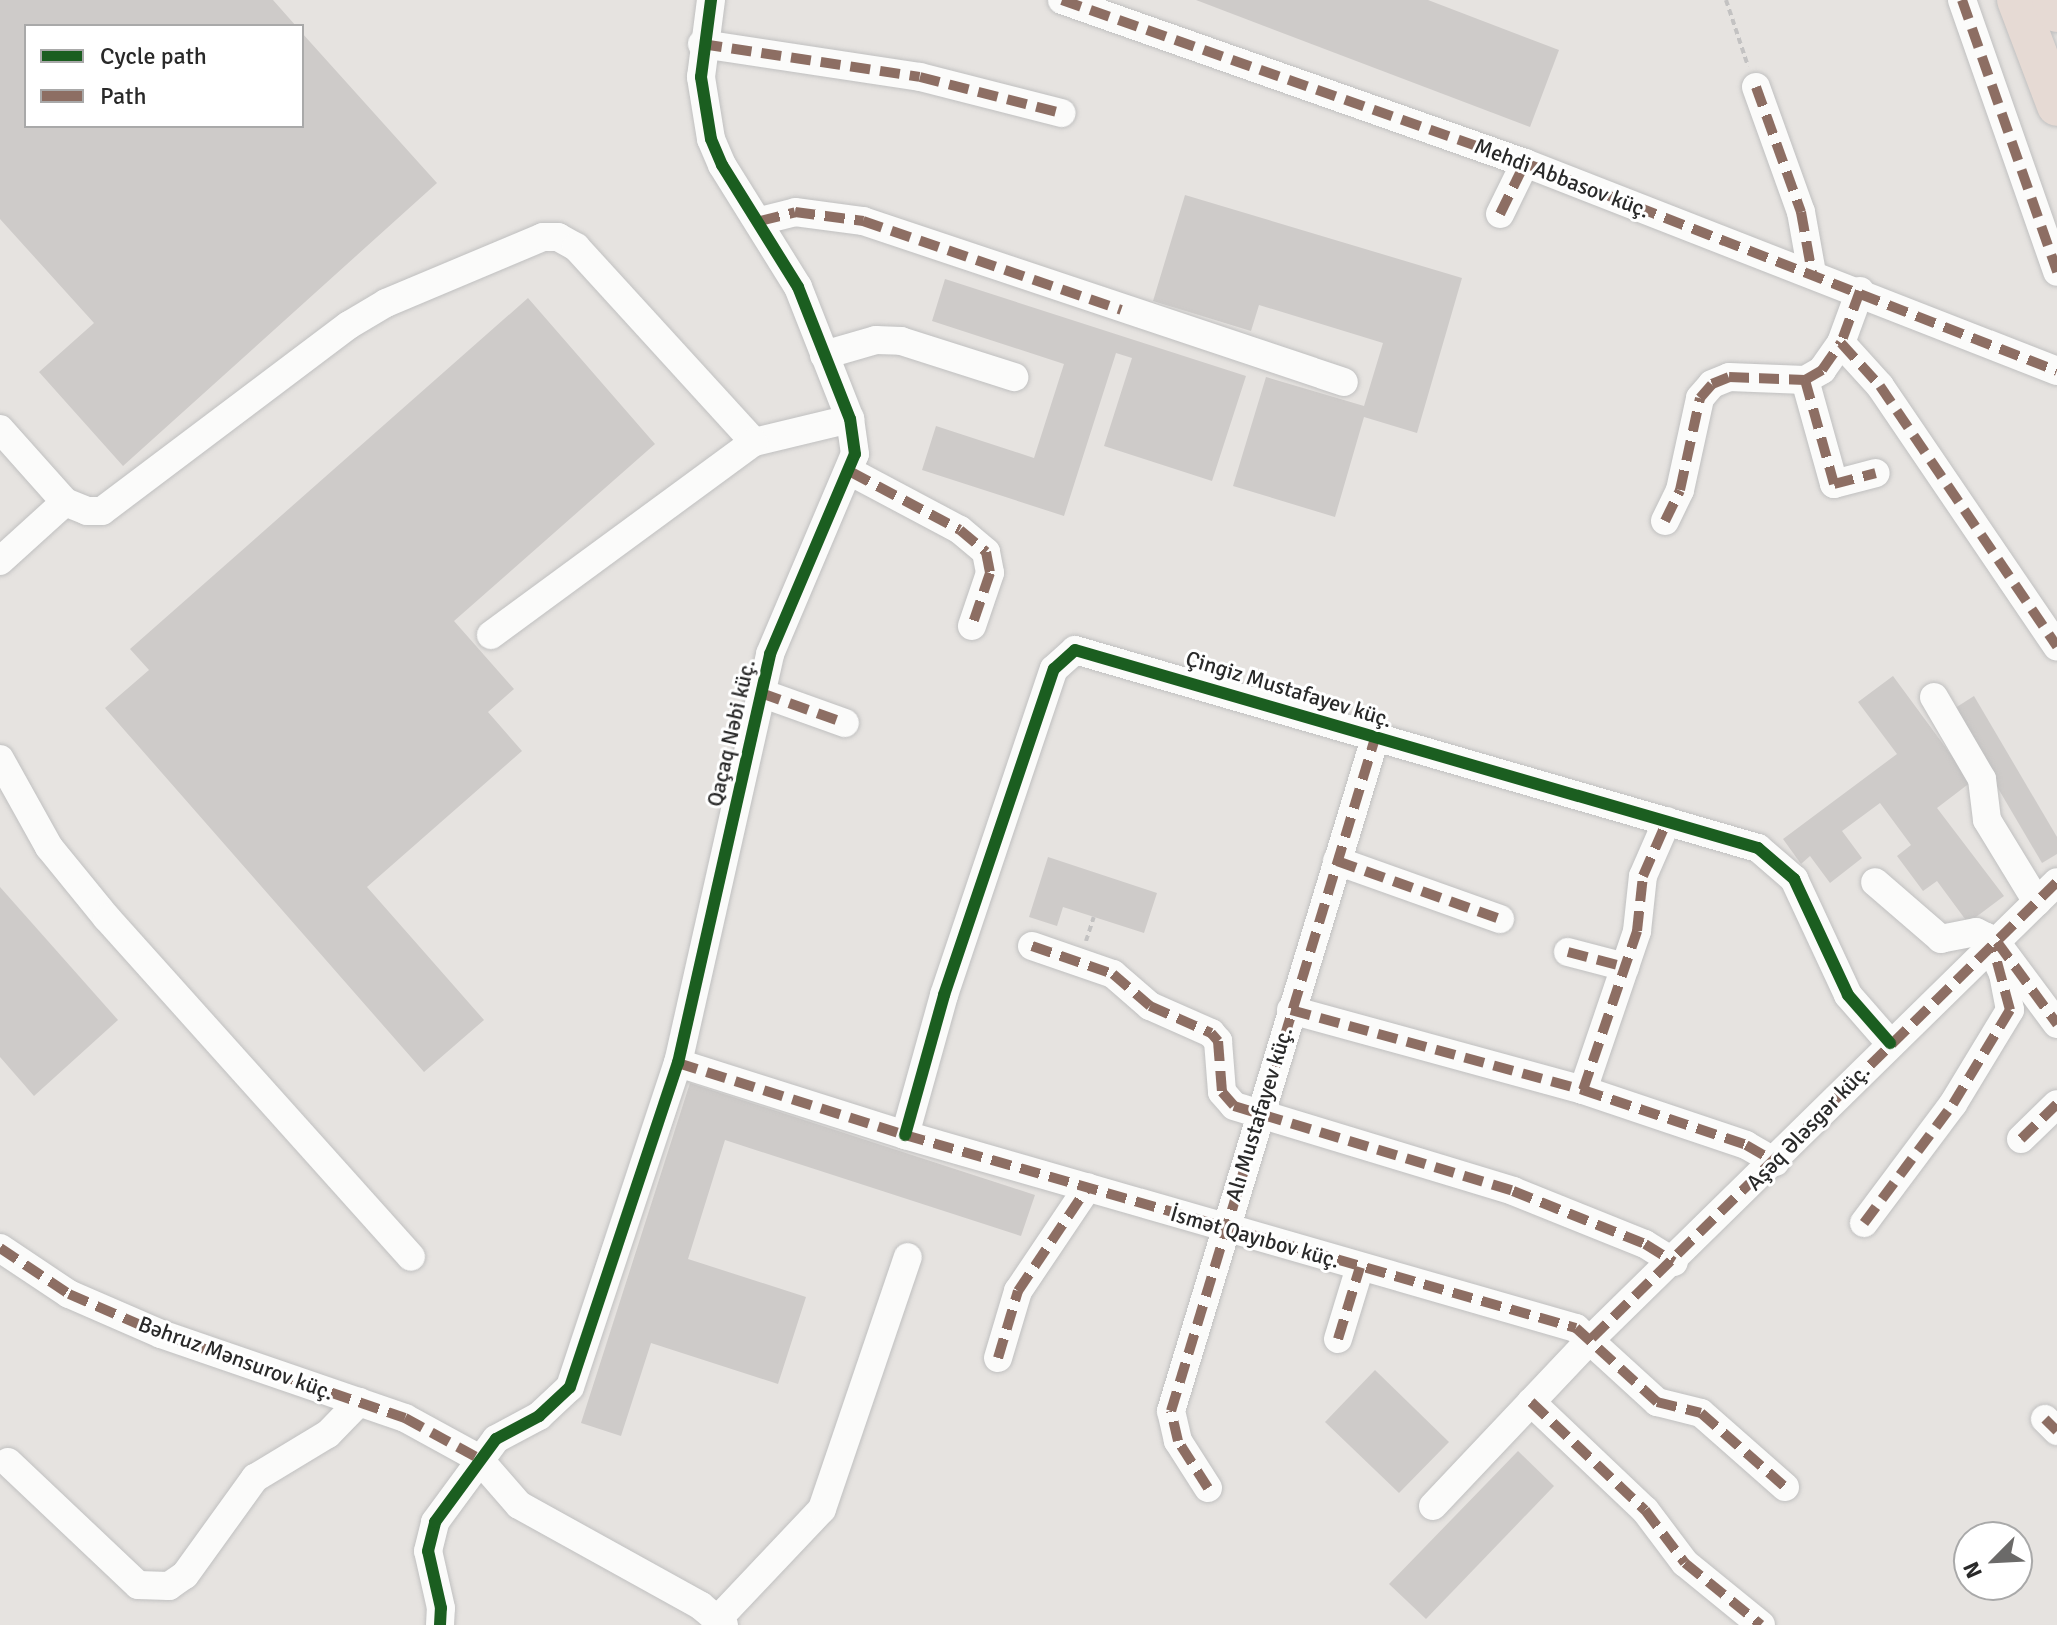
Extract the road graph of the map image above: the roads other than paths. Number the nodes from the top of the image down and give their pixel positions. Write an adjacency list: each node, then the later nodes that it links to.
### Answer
1 (711, 0): 7 (street, Qaçaq Nəbi küç.)
2 (1062, 0): 11 (street, Mehdi Abbasov küç.)
3 (1962, 0): 14 (street)
4 (2017, 0): 9 (highway)
5 (2052, 0): 6 (highway)
6 (2057, 12)
7 (702, 44): 10 (street); 13 (street, Qaçaq Nəbi küç.)
8 (1756, 87): 15 (street)
9 (2057, 106)
10 (1061, 113)
11 (1525, 163): 12 (street); 15 (street, Mehdi Abbasov küç.)
12 (1500, 214)
13 (760, 221): 18 (street, Qaçaq Nəbi küç.); 22 (street)
14 (2057, 272)
15 (1812, 273): 16 (street, Mehdi Abbasov küç.)
16 (1860, 291): 17 (street); 19 (street, Mehdi Abbasov küç.)
17 (1841, 343): 21 (street); 33 (street)
18 (824, 355): 20 (street); 23 (street, Qaçaq Nəbi küç.)
19 (2057, 371)
20 (1014, 377)
21 (1805, 380): 27 (street); 29 (street)
22 (1344, 382)
23 (850, 419): 25 (street); 26 (street, Qaçaq Nəbi küç.)
24 (0, 429): 28 (street)
25 (754, 442): 28 (street); 32 (street)
26 (851, 472): 31 (street); 34 (street, Qaçaq Nəbi küç.)
27 (1876, 473)
28 (65, 502): 30 (street)
29 (1665, 521)
30 (0, 561)
31 (972, 626)
32 (491, 635)
33 (2057, 646)
34 (761, 693): 36 (street); 52 (street, Qaçaq Nəbi küç.)
35 (1934, 697): 43 (street)
36 (845, 723)
37 (1376, 735): 39 (street, Çingiz Mustafayev küç.); 40 (street, Alı Mustafayev küç.); 56 (street, Çingiz Mustafayev küç.)
38 (0, 759): 63 (street)
39 (1667, 821): 48 (street); 51 (street, Çingiz Mustafayev küç.)
40 (1337, 861): 44 (street); 49 (street, Alı Mustafayev küç.)
41 (1875, 882): 45 (street)
42 (2057, 882): 43 (street, Aşəq Ələsgər küç.)
43 (2037, 902): 45 (street, Aşəq Ələsgər küç.)
44 (1500, 919)
45 (1995, 945): 50 (street); 51 (street, Aşəq Ələsgər küç.); 60 (street)
46 (1032, 946): 55 (street)
47 (1568, 952): 48 (street)
48 (1625, 967): 53 (street)
49 (1291, 1010): 53 (street); 55 (street, Alı Mustafayev küç.)
50 (2057, 1024)
51 (1890, 1043): 58 (street, Aşəq Ələsgər küç.)
52 (678, 1063): 56 (street, İsmət Qayıbov küç.); 72 (street, Qaçaq Nəbi küç.)
53 (1583, 1090): 58 (street)
54 (2057, 1104): 57 (street)
55 (1260, 1115): 61 (street, Alı Mustafayev küç.); 65 (street)
56 (905, 1135): 59 (street, İsmət Qayıbov küç.)
57 (2021, 1139)
58 (1775, 1162): 65 (street, Aşəq Ələsgər küç.)
59 (1088, 1187): 61 (street, İsmət Qayıbov küç.); 69 (street)
60 (1864, 1223)
61 (1224, 1229): 66 (street, İsmət Qayıbov küç.); 75 (street, Alı Mustafayev küç.)
62 (0, 1248): 70 (street, Bəhruz Mənsurov küç.)
63 (411, 1257)
64 (908, 1257): 77 (street)
65 (1674, 1262): 67 (street, Aşəq Ələsgər küç.)
66 (1360, 1267): 67 (street, İsmət Qayıbov küç.); 68 (street)
67 (1592, 1338): 71 (street, Aşəq Ələsgər küç.); 74 (street, İsmət Qayıbov küç.)
68 (1338, 1339)
69 (998, 1358)
70 (359, 1402): 72 (street, Bəhruz Mənsurov küç.); 73 (street)
71 (1531, 1402): 76 (street, Aşəq Ələsgər küç.); 79 (street)
72 (478, 1458): 77 (street); 78 (street, Qaçaq Nəbi küç.)
73 (8, 1462)
74 (1785, 1487)
75 (1208, 1488)
76 (1433, 1506)
77 (721, 1622)
78 (440, 1625)
79 (1761, 1625)

